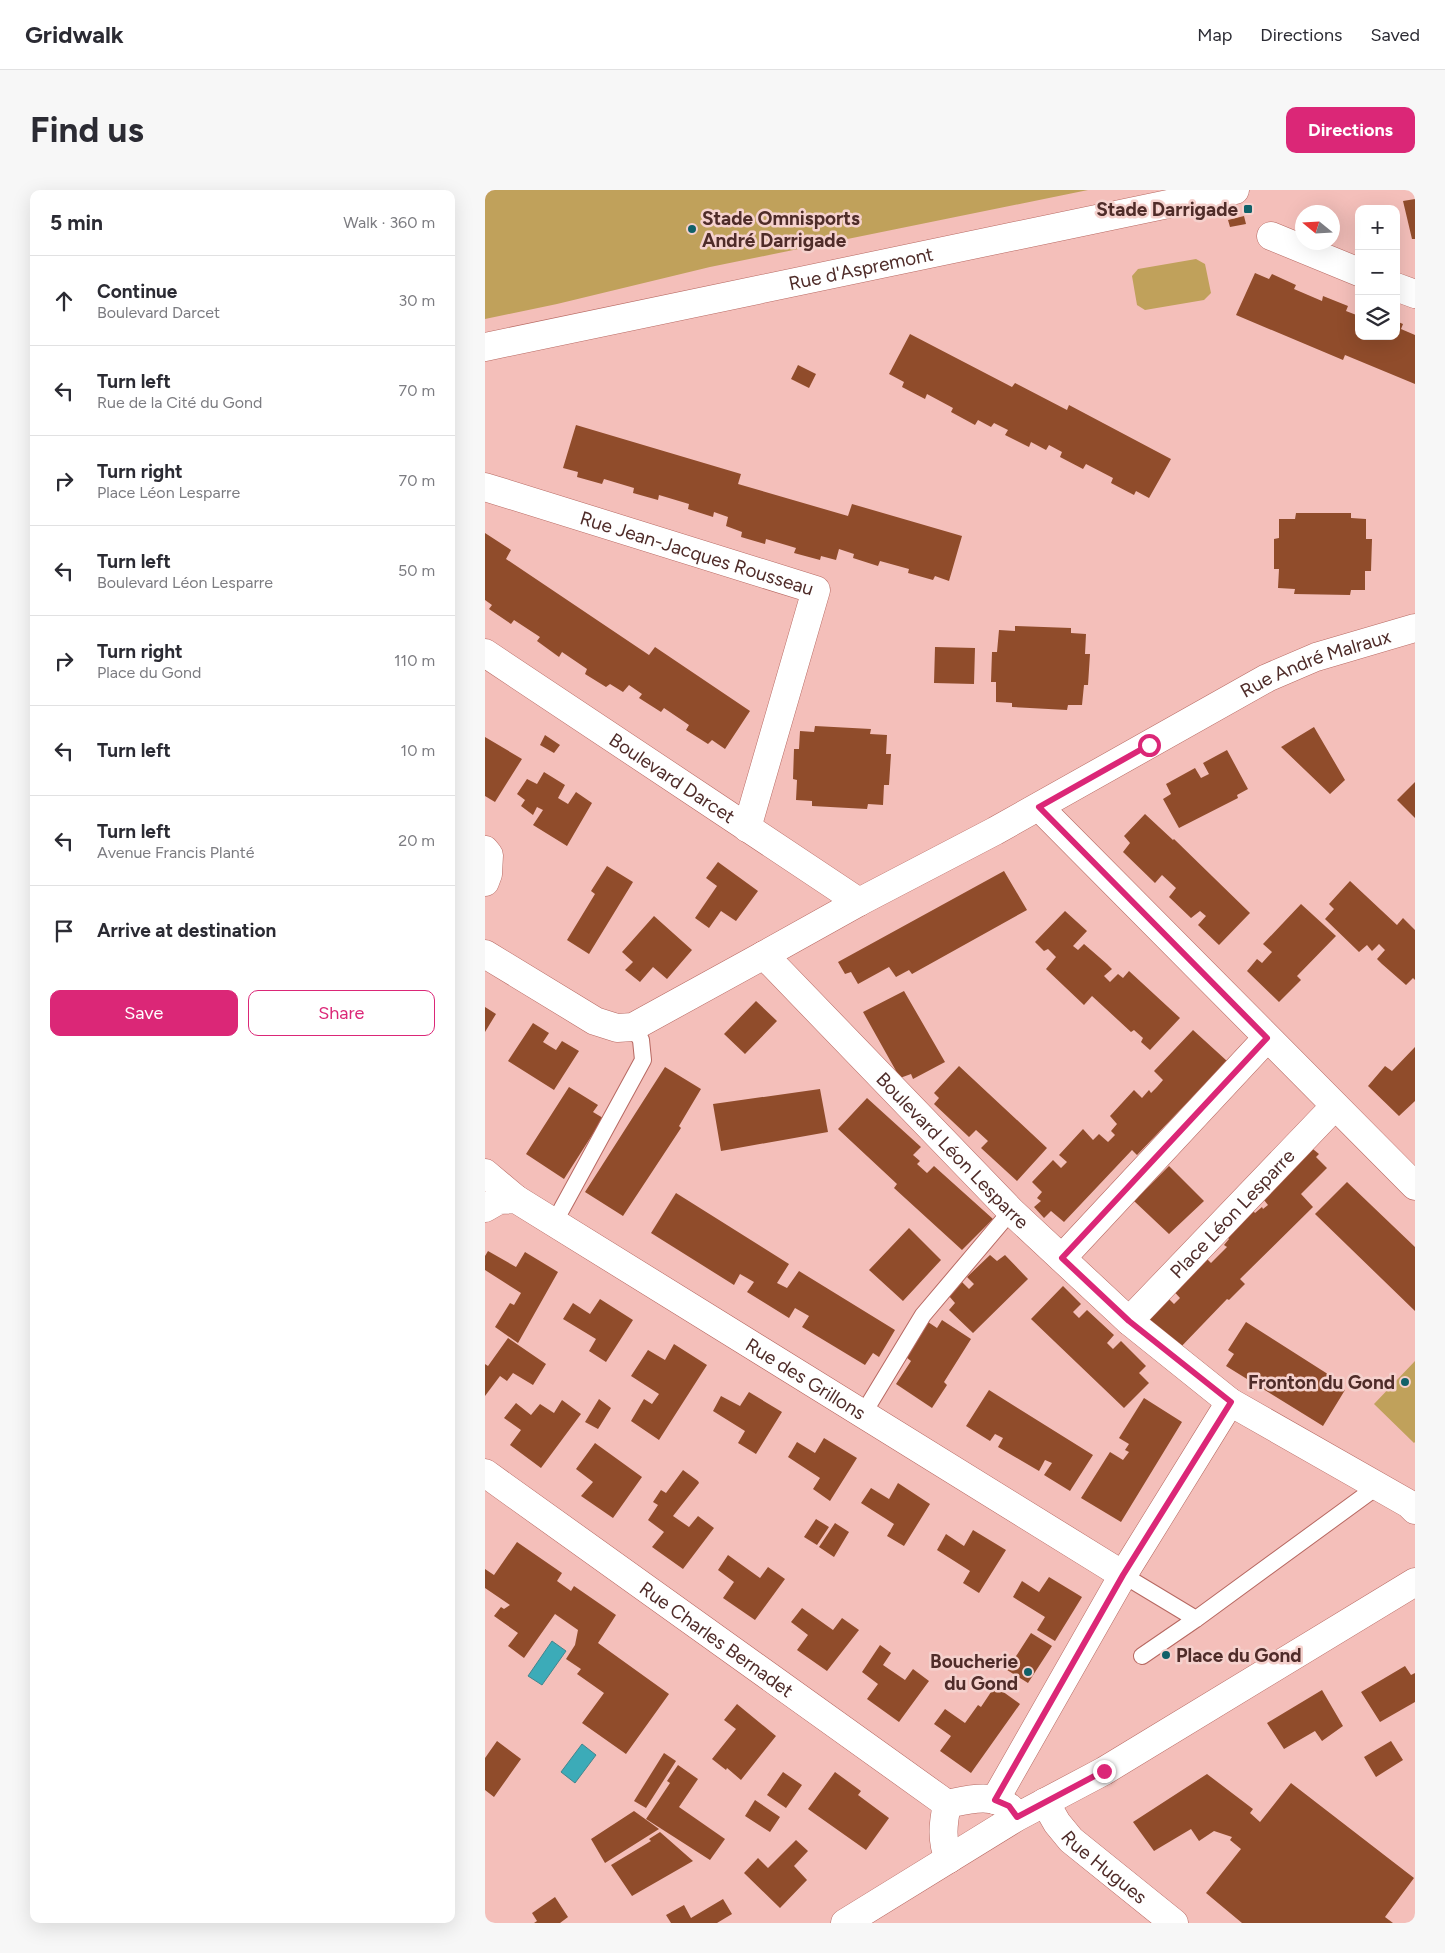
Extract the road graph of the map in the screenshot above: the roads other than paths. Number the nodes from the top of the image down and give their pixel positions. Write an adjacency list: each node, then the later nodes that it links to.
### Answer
1 (1235, 190): 2 (street, Rue d'Aspremont)
2 (1151, 199): 7 (street, Rue d'Aspremont)
3 (1271, 236): 4 (street)
4 (1355, 270)
5 (1400, 288): 6 (street)
6 (1415, 294)
7 (485, 347)
8 (485, 487): 12 (street, Rue Jean-Jacques Rousseau)
9 (1415, 628): 11 (street, Rue André Malraux)
10 (485, 653): 12 (street, Boulevard Darcet)
11 (1039, 807): 15 (street); 19 (street)
12 (747, 828): 15 (street, Boulevard Darcet)
13 (485, 850): 14 (street)
14 (485, 882)
15 (859, 902): 17 (street)
16 (485, 954): 18 (street)
17 (764, 955): 18 (street); 25 (street, Boulevard Léon Lesparre)
18 (633, 1027): 26 (lane)
19 (1267, 1038): 20 (street); 27 (street)
20 (1335, 1106): 22 (street); 28 (street, Place Léon Lesparre)
21 (485, 1173): 23 (street)
22 (1415, 1186)
23 (516, 1198): 24 (street); 26 (street, Rue des Grillons)
24 (485, 1208)
25 (1011, 1211): 27 (street, Boulevard Léon Lesparre); 30 (lane)
26 (554, 1222): 30 (street, Rue des Grillons)
27 (1062, 1258): 28 (street, Boulevard Léon Lesparre)
28 (1129, 1321): 29 (street, Boulevard Léon Lesparre)
29 (1231, 1402): 32 (street, Boulevard Léon Lesparre); 34 (street)
30 (863, 1414): 34 (street, Rue des Grillons)
31 (485, 1473): 40 (street, Rue Charles Bernadet)
32 (1378, 1486): 33 (street, Boulevard Léon Lesparre); 36 (lane)
33 (1415, 1510)
34 (1123, 1575): 36 (lane); 38 (street)
35 (1415, 1582): 39 (street)
36 (1196, 1619): 37 (lane)
37 (1142, 1656)
38 (995, 1800): 40 (street); 41 (street)
39 (1045, 1802): 41 (street); 44 (street, Rue Hugues)
40 (947, 1804): 42 (street)
41 (1017, 1817): 42 (street)
42 (949, 1859): 43 (street)
43 (845, 1923)
44 (1174, 1923)

